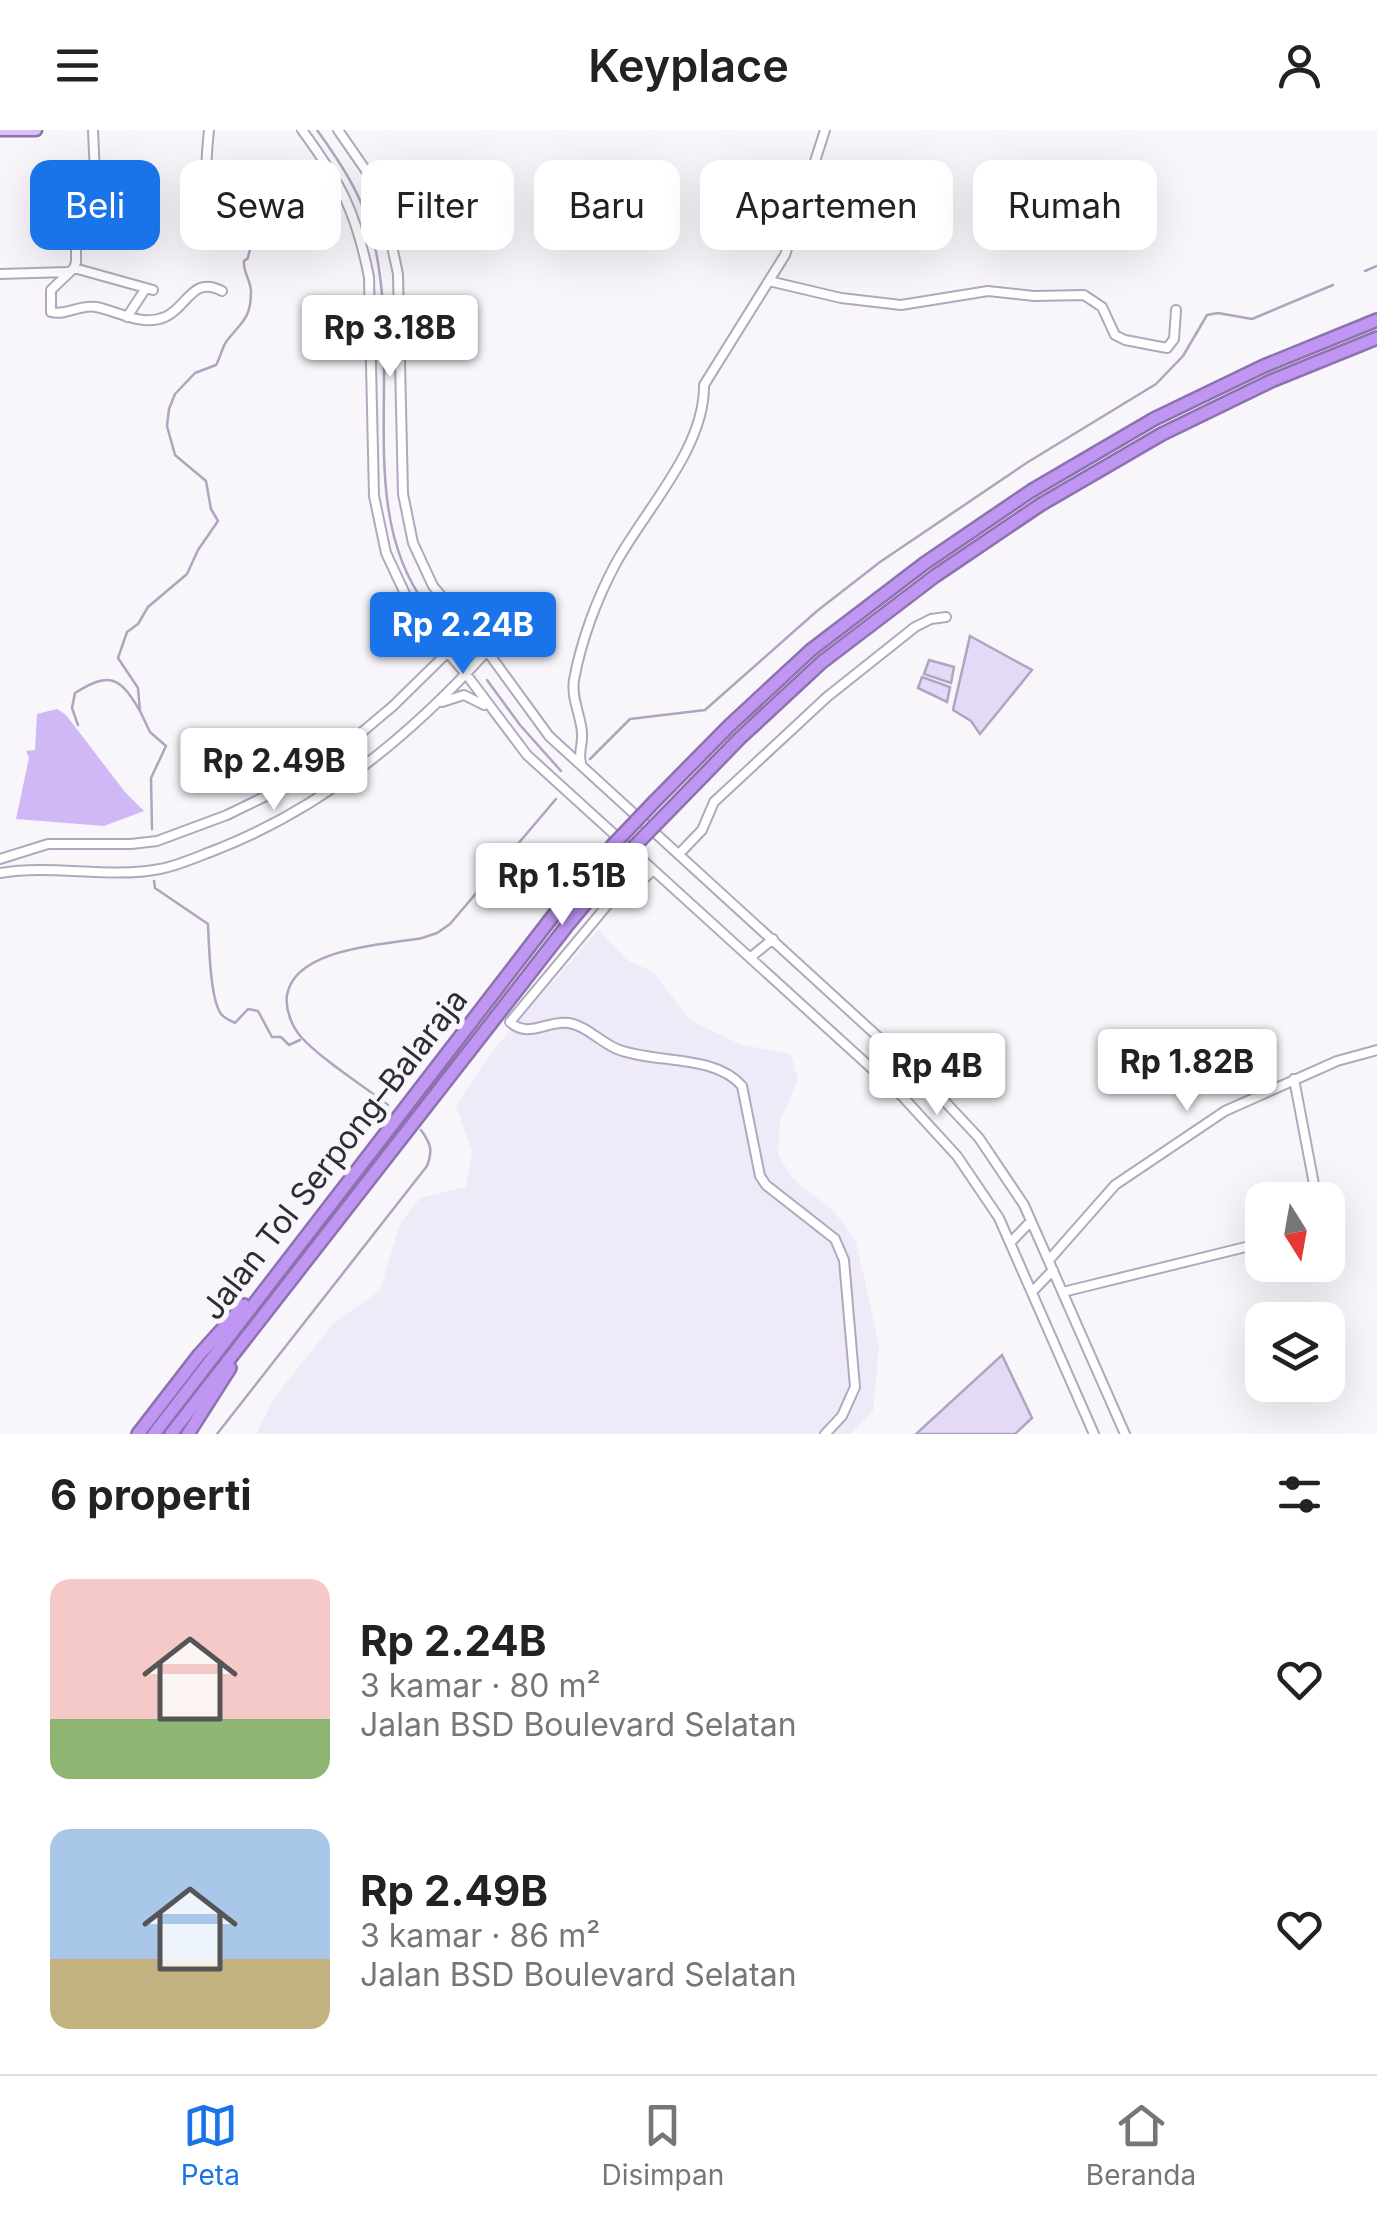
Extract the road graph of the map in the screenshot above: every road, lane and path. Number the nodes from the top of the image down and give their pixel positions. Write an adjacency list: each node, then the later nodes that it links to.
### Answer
1 (0, 130): 2 (main road)
2 (36, 130)
3 (93, 130): 8 (street)
4 (209, 130): 9 (street)
5 (302, 130): 20 (street)
6 (338, 130): 19 (street)
7 (825, 130): 13 (street)
8 (94, 160)
9 (210, 160)
10 (73, 250): 11 (street)
11 (71, 270): 12 (street); 16 (street); 16 (street)
12 (0, 274)
13 (769, 282): 15 (street); 28 (street)
14 (222, 291): 16 (street)
15 (1176, 310)
16 (127, 317)
17 (1377, 320): 40 (highway, Jalan Tol Serpong–Balaraja, bridge)
18 (1377, 338): 46 (highway, Jalan Tol Serpong–Balaraja, bridge)
19 (399, 340): 20 (street); 22 (street)
20 (370, 341): 24 (street)
21 (946, 617): 29 (street)
22 (463, 622): 23 (street); 24 (street)
23 (486, 651): 25 (street); 28 (street)
24 (448, 653): 25 (street); 30 (street)
25 (466, 674): 26 (street); 27 (street)
26 (431, 708): 27 (street); 32 (street)
27 (492, 710): 31 (street)
28 (582, 767): 29 (street)
29 (678, 854): 33 (street)
30 (0, 859)
31 (653, 870): 34 (street); 51 (street)
32 (0, 873)
33 (774, 939): 34 (street); 38 (street)
34 (752, 957): 39 (street)
35 (1377, 1050): 36 (street)
36 (1294, 1078): 37 (street); 42 (street)
37 (1313, 1182)
38 (1031, 1221): 39 (street); 42 (street)
39 (1010, 1243): 44 (street)
40 (298, 1246): 47 (highway); 48 (highway, Jalan Tol Serpong–Balaraja)
41 (1245, 1247): 45 (street)
42 (1049, 1260): 43 (street)
43 (1054, 1270): 44 (street); 45 (street)
44 (1032, 1292): 52 (street)
45 (1063, 1292): 53 (street)
46 (264, 1314): 49 (highway, Jalan Tol Serpong–Balaraja); 50 (highway)
47 (138, 1434)
48 (154, 1434)
49 (171, 1434)
50 (188, 1434)
51 (826, 1434)
52 (1094, 1434)
53 (1125, 1434)

